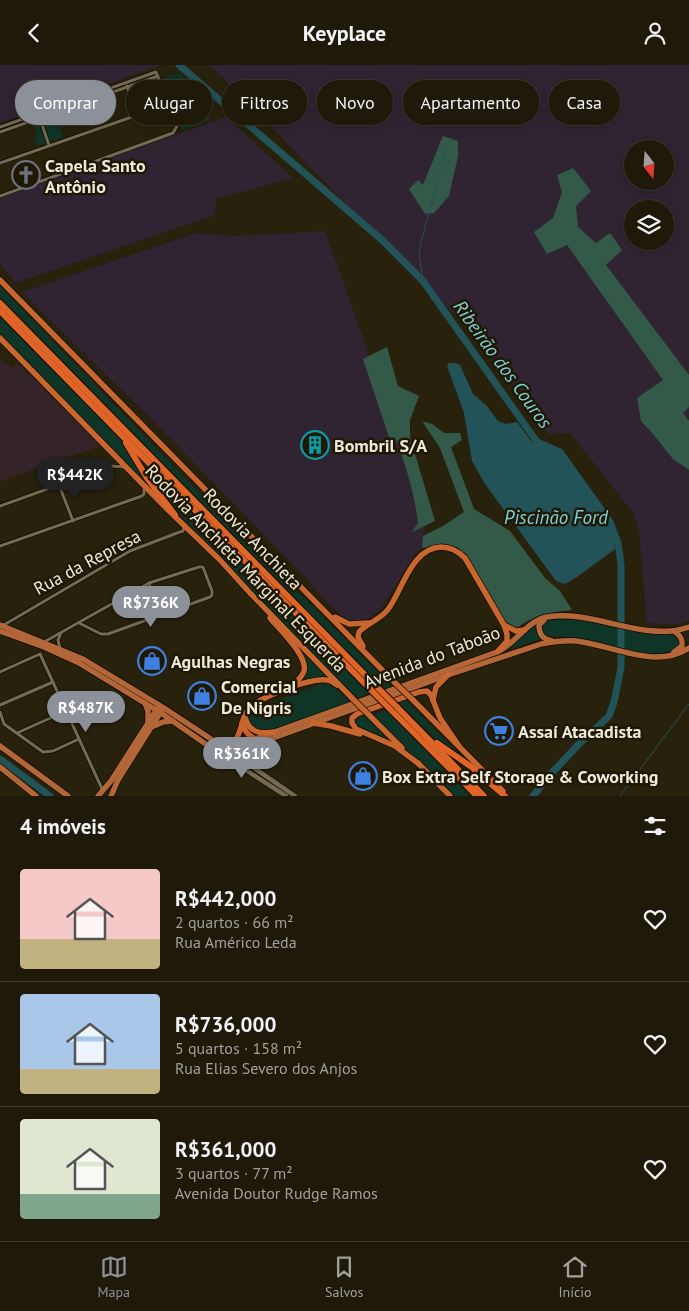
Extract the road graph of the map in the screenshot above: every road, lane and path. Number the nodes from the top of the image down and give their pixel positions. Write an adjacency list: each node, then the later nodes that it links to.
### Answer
1 (141, 80): 2 (street)
2 (159, 80)
3 (126, 119): 10 (street)
4 (15, 123): 8 (street)
5 (17, 125): 9 (street)
6 (42, 125): 10 (street)
7 (176, 125): 12 (street)
8 (0, 127)
9 (0, 132)
10 (49, 145): 11 (street)
11 (0, 163)
12 (0, 196)
13 (0, 279): 28 (highway)
14 (0, 303): 49 (highway, Rodovia Anchieta)
15 (0, 311): 17 (highway, Rodovia Anchieta)
16 (0, 339): 18 (highway, Rodovia Anchieta Marginal Esquerda)
17 (121, 436): 22 (highway); 49 (highway, Rodovia Anchieta)
18 (126, 467): 19 (street); 20 (highway, Rodovia Anchieta Marginal Esquerda)
19 (59, 485): 21 (street); 23 (street)
20 (144, 485): 22 (highway, Rodovia Anchieta Marginal Esquerda); 23 (street)
21 (0, 506)
22 (175, 515): 24 (highway, Rodovia Anchieta Marginal Esquerda)
23 (73, 521): 25 (street)
24 (184, 524): 27 (highway, Rodovia Anchieta Marginal Esquerda); 34 (street, Rua da Represa)
25 (0, 546)
26 (149, 583): 29 (street); 29 (street); 32 (street)
27 (250, 593): 50 (highway); 51 (highway, Rodovia Anchieta Marginal Esquerda)
28 (325, 611): 31 (highway); 45 (highway)
29 (160, 615): 32 (street)
30 (547, 617): 36 (main road, Avenida do Taboão); 37 (main road); 39 (main road)
31 (373, 622): 33 (highway); 45 (highway)
32 (79, 623): 38 (street)
33 (504, 625): 36 (highway); 43 (highway)
34 (0, 627): 40 (main road)
35 (689, 627): 37 (main road)
36 (525, 630): 43 (main road, Avenida do Taboão)
37 (674, 631): 41 (main road)
38 (62, 633): 40 (street); 42 (street)
39 (554, 641): 41 (main road, Avenida do Taboão); 47 (main road, Avenida do Taboão)
40 (44, 645): 42 (main road); 44 (street); 53 (main road)
41 (686, 648)
42 (60, 649): 55 (main road)
43 (497, 652): 65 (main road, Avenida do Taboão)
44 (40, 654): 46 (street); 48 (street)
45 (380, 667): 74 (highway, bridge)
46 (0, 672)
47 (448, 675): 52 (highway); 62 (main road, Avenida do Taboão)
48 (53, 682): 54 (street); 57 (street)
49 (374, 689): 56 (highway, Rodovia Anchieta, bridge)
50 (286, 690): 51 (highway); 59 (highway)
51 (345, 690): 77 (highway, Rodovia Anchieta Marginal Esquerda, bridge)
52 (433, 699): 68 (highway); 74 (highway)
53 (145, 703): 55 (main road); 63 (main road)
54 (0, 705)
55 (160, 709): 60 (main road); 63 (main road); 67 (main road); 72 (main road)
56 (394, 709): 64 (highway, Rodovia Anchieta); 89 (highway, Rodovia Anchieta)
57 (66, 711): 66 (street); 69 (street)
58 (0, 713): 66 (street)
59 (245, 717): 61 (highway); 65 (highway)
60 (174, 721): 67 (main road); 72 (main road)
61 (242, 723): 70 (highway); 76 (highway)
62 (313, 723): 68 (highway); 71 (main road, Avenida do Taboão)
63 (148, 725): 81 (main road)
64 (417, 727): 90 (highway, Rodovia Anchieta); 91 (highway)
65 (274, 732): 70 (main road, Avenida do Taboão)
66 (17, 733): 69 (street)
67 (147, 733): 85 (main road)
68 (368, 735): 77 (highway)
69 (79, 739): 81 (street)
70 (254, 739): 71 (highway); 76 (main road, Avenida do Taboão)
71 (262, 742): 75 (main road, Avenida do Taboão)
72 (212, 744): 76 (main road, Avenida do Taboão); 79 (street)
73 (0, 746): 84 (main road)
74 (459, 746): 91 (highway)
75 (248, 747): 76 (main road, Avenida do Taboão); 79 (main road)
76 (230, 748): 79 (street)
77 (419, 764): 88 (highway, Rodovia Anchieta Marginal Esquerda)
78 (0, 767): 80 (main road)
79 (248, 767): 86 (street); 87 (street)
80 (21, 783): 82 (main road); 83 (main road)
81 (100, 794)
82 (28, 796)
83 (36, 796)
84 (68, 796)
85 (110, 796)
86 (286, 796)
87 (295, 796)
88 (450, 796)
89 (477, 796)
90 (484, 796)
91 (506, 796)

